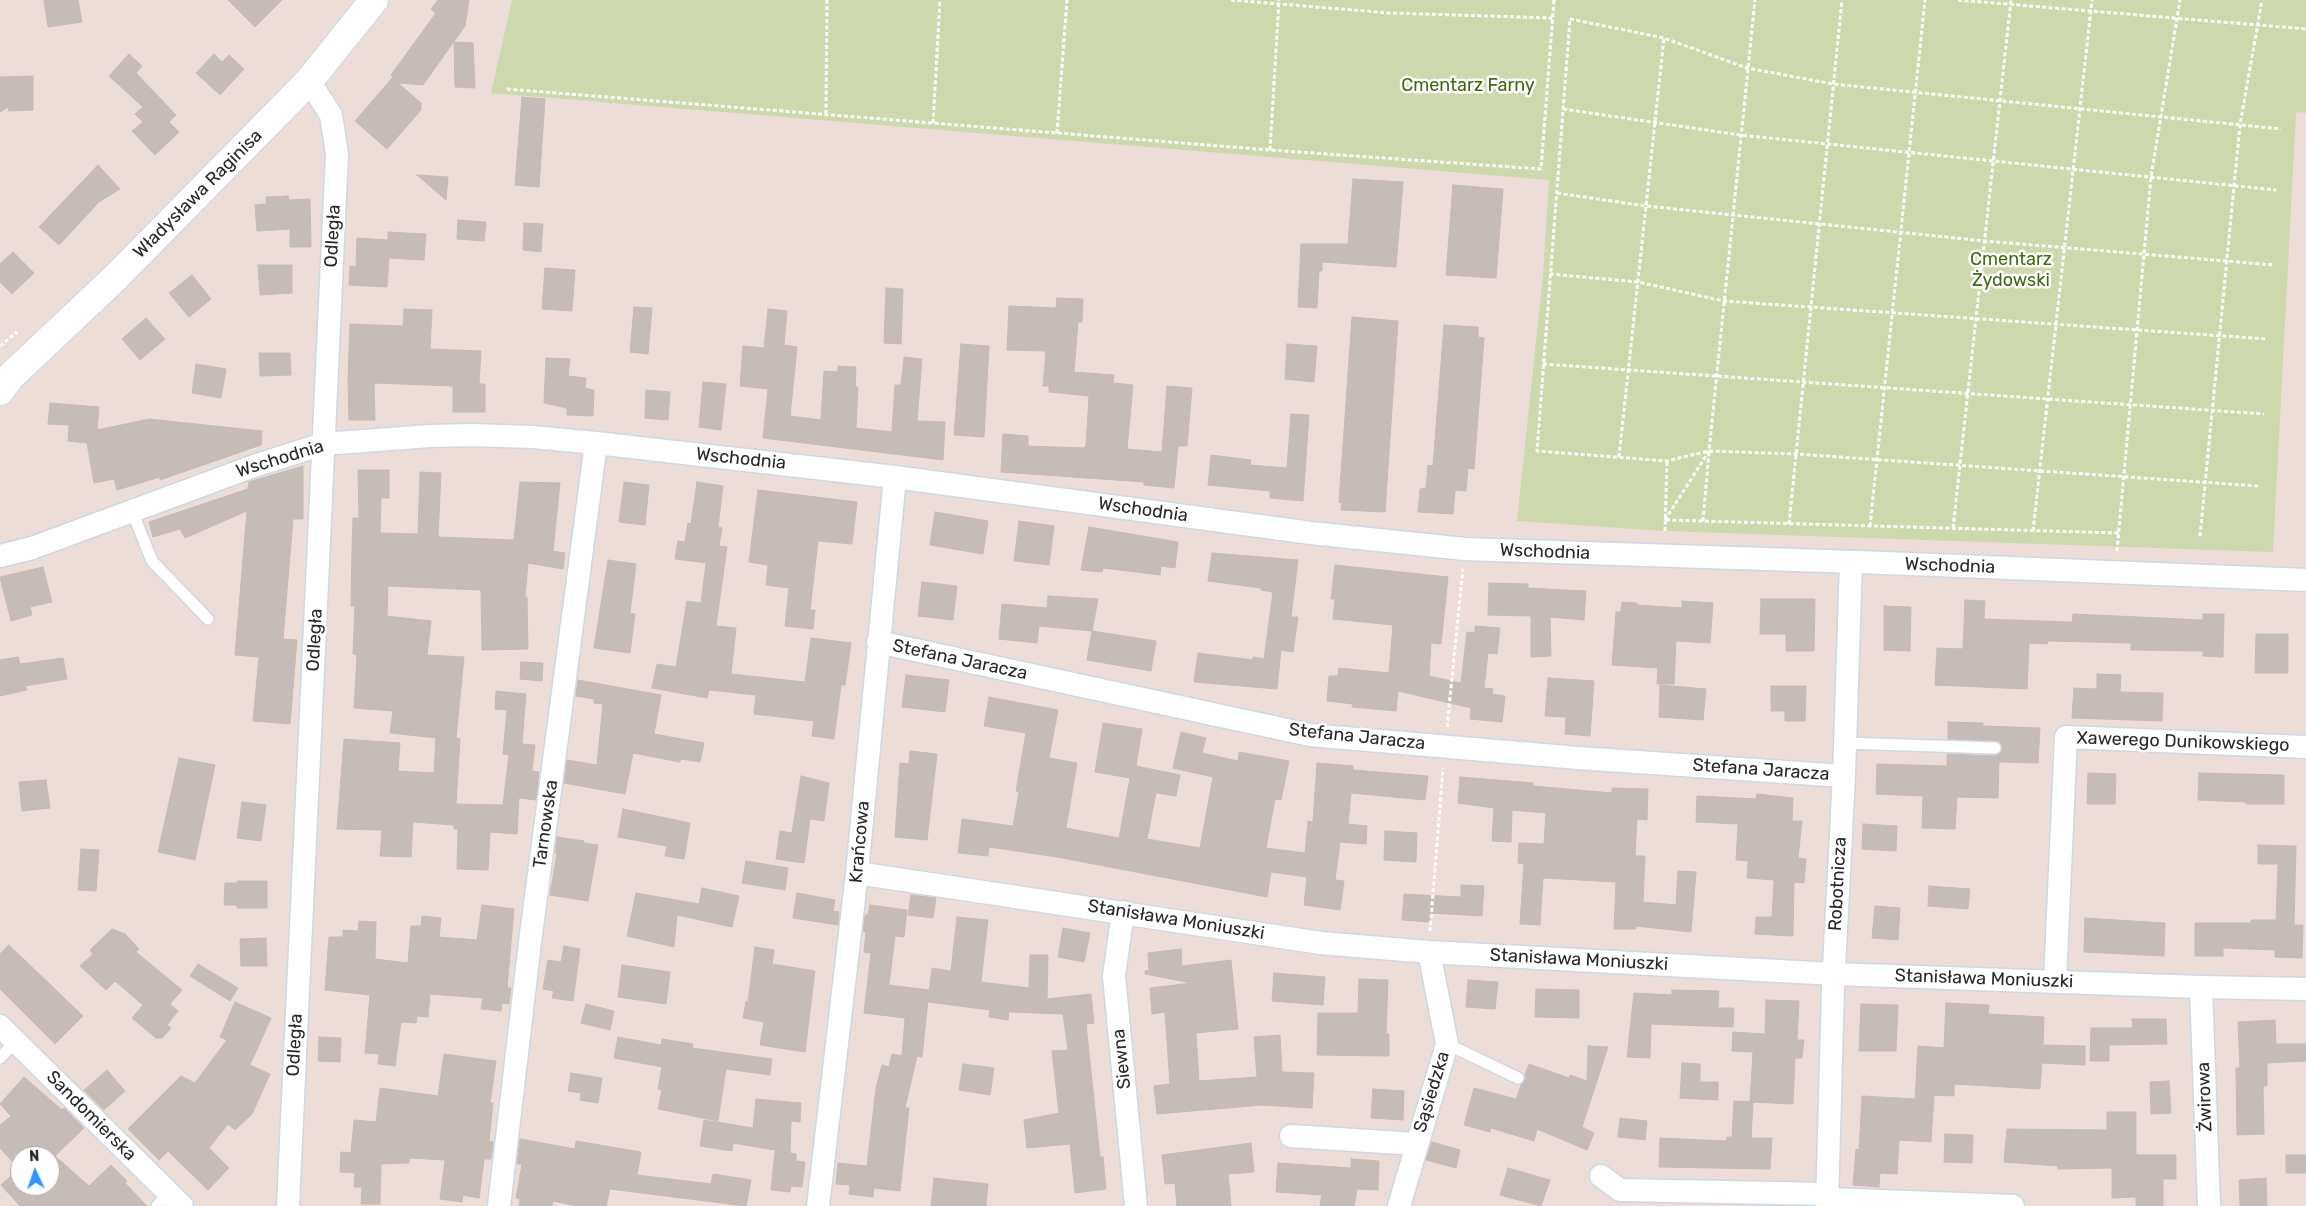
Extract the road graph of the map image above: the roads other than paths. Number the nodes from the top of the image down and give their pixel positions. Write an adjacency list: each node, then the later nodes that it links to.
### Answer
1 (374, 0): 2 (street, Władysława Raginisa)
2 (309, 82): 3 (street, Władysława Raginisa); 5 (street, Odległa)
3 (3, 383)
4 (596, 443): 5 (street, Wschodnia); 6 (street, Wschodnia); 34 (street, Tarnowska)
5 (323, 444): 7 (street, Wschodnia); 33 (street, Odległa)
6 (895, 476): 9 (street, Wschodnia); 12 (street, Krańcowa)
7 (132, 511): 8 (street, Wschodnia); 11 (lane)
8 (0, 556)
9 (1851, 562): 10 (street, Wschodnia); 13 (street, Robotnicza)
10 (2306, 580)
11 (208, 619)
12 (878, 642): 16 (street, Stefana Jaracza); 17 (street, Krańcowa)
13 (1845, 743): 15 (lane); 16 (street, Robotnicza)
14 (2306, 747): 21 (street, Xawerego Dunikowskiego)
15 (1995, 748)
16 (1844, 776): 20 (street, Robotnicza)
17 (857, 874): 18 (street, Stanisława Moniuszki); 35 (street, Krańcowa)
18 (1123, 912): 19 (street, Stanisława Moniuszki); 36 (street, Siewna)
19 (1429, 952): 20 (street, Stanisława Moniuszki); 25 (street, Sąsiedzka)
20 (1834, 974): 21 (street, Stanisława Moniuszki); 31 (street, Robotnicza)
21 (2055, 981): 22 (street, Stanisława Moniuszki)
22 (2201, 987): 23 (street, Stanisława Moniuszki); 39 (street, Żwirowa)
23 (2306, 989)
24 (8, 1034): 26 (lane); 32 (street, Sandomierska)
25 (1447, 1044): 27 (lane); 29 (street, Sąsiedzka)
26 (0, 1058)
27 (1518, 1078)
28 (1291, 1136): 29 (street, Sąsiedzka)
29 (1416, 1144): 37 (street, Sąsiedzka)
30 (1601, 1176): 31 (street)
31 (1828, 1200): 38 (street)
32 (170, 1202)
33 (288, 1206)
34 (499, 1206)
35 (818, 1206)
36 (1136, 1206)
37 (1399, 1206)
38 (2013, 1206)
39 (2209, 1206)

